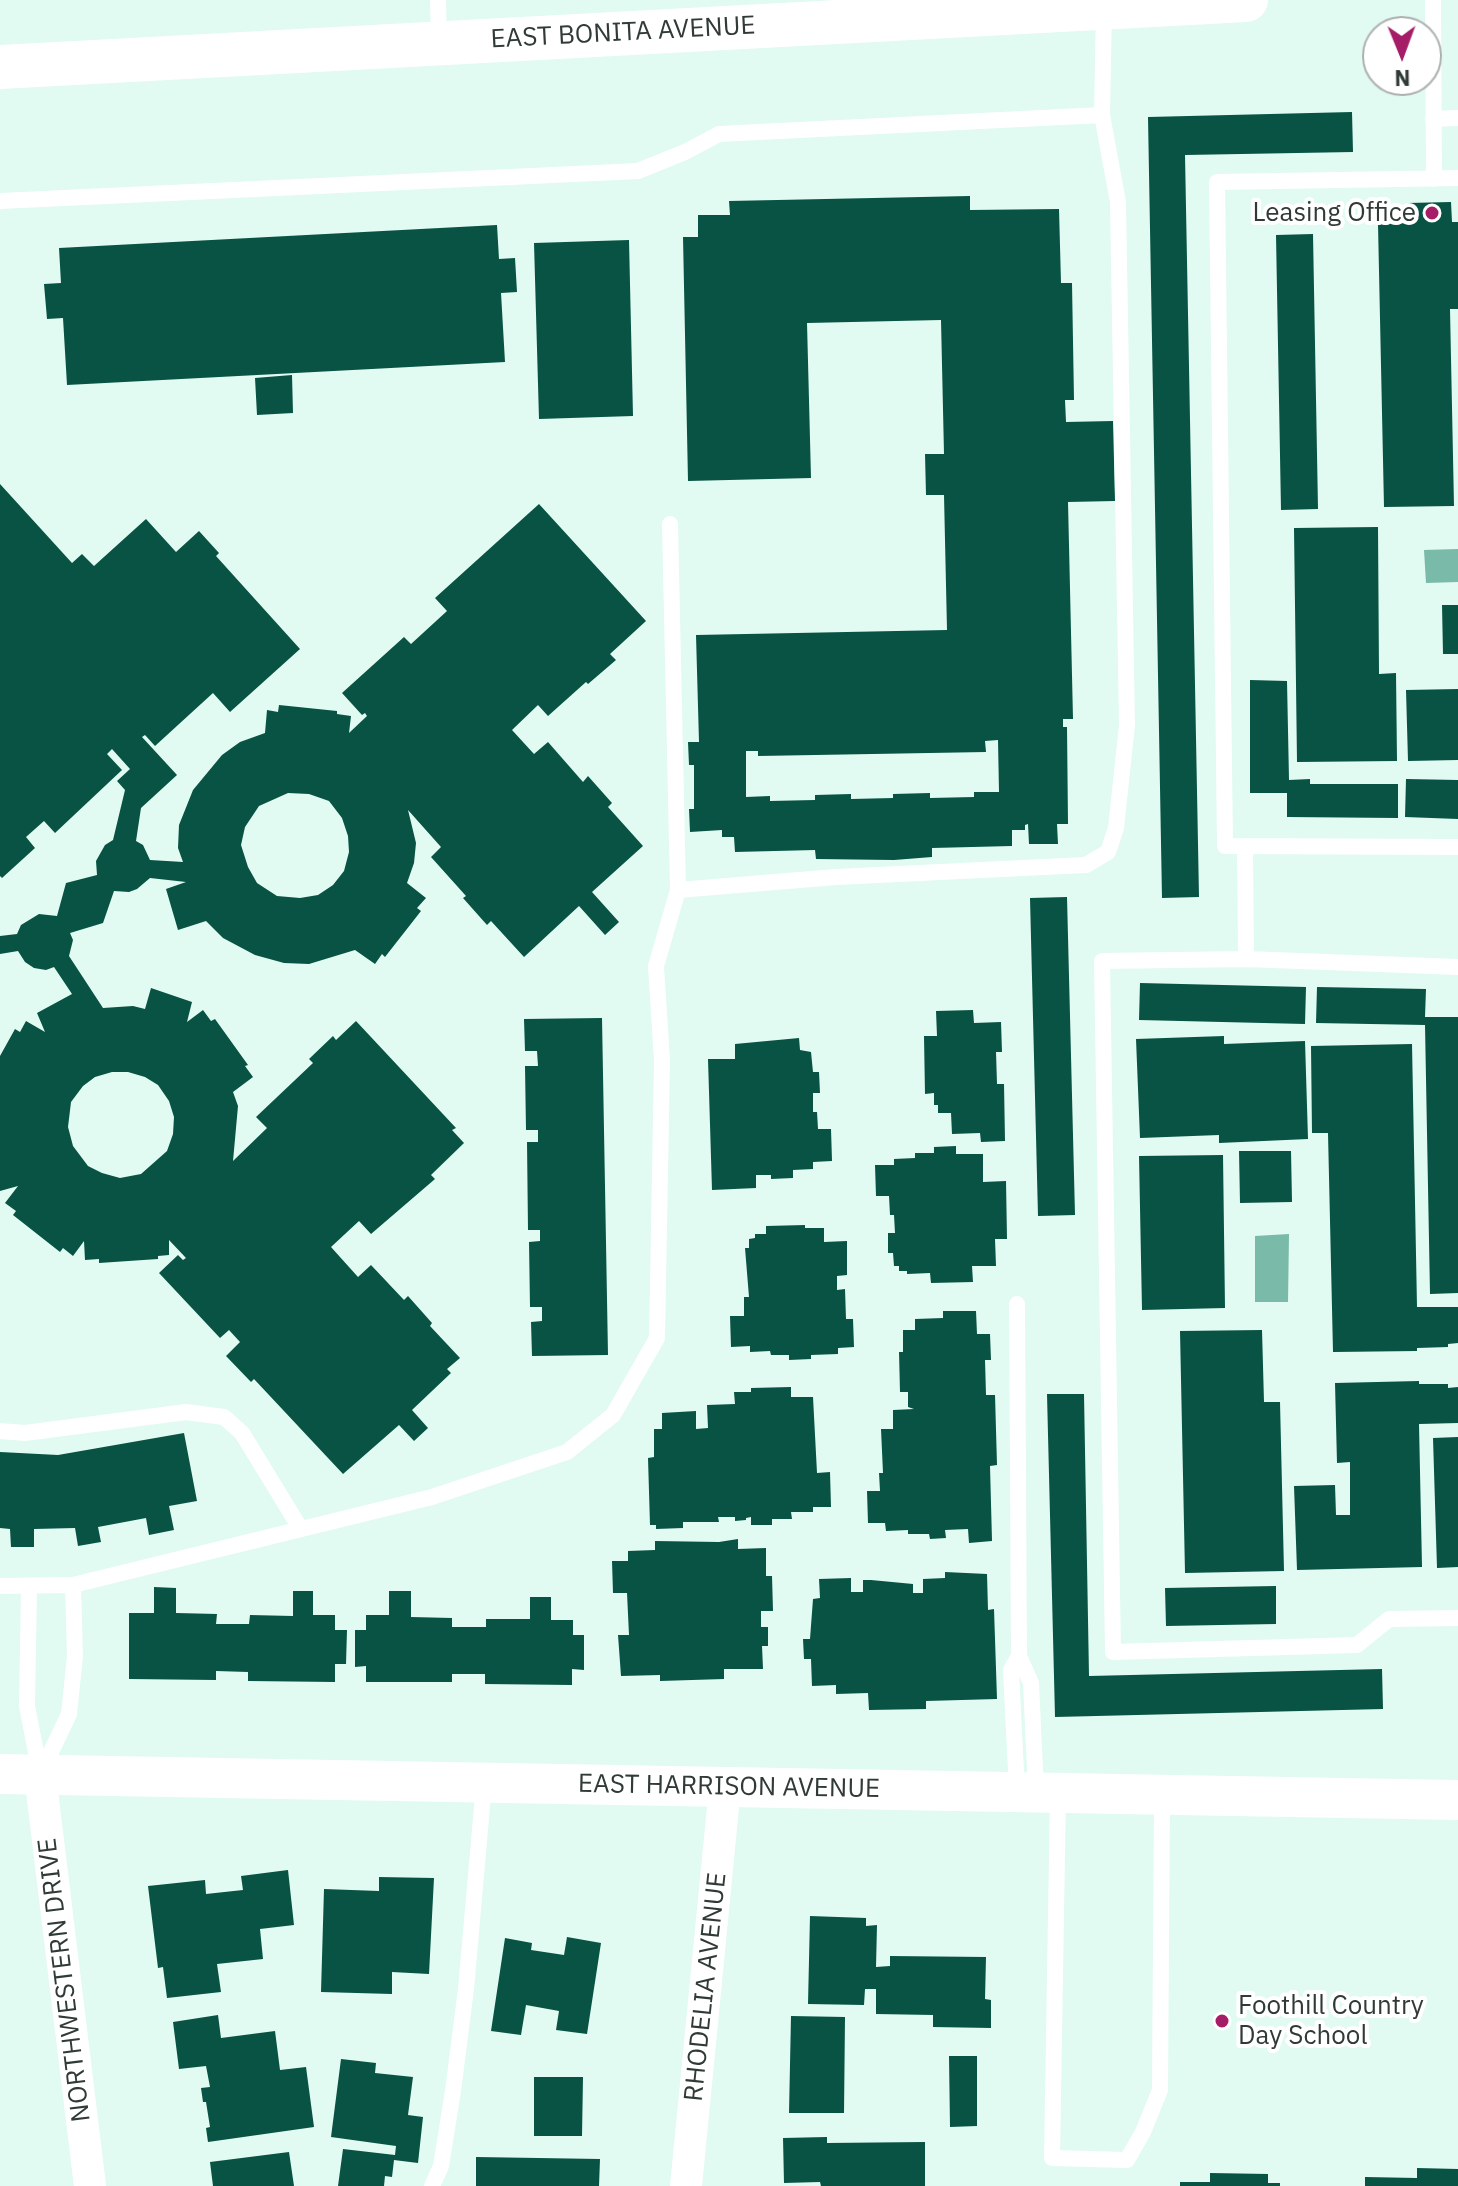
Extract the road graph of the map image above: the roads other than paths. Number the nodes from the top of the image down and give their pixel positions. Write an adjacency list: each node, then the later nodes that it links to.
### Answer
1 (438, 0): 6 (lane)
2 (1235, 0): 3 (main road, EAST BONITA AVENUE); 5 (main road, EAST BONITA AVENUE)
3 (1246, 0)
4 (1433, 0): 10 (lane)
5 (1104, 8): 6 (main road, EAST BONITA AVENUE); 8 (lane)
6 (439, 43): 7 (main road, EAST BONITA AVENUE)
7 (0, 67)
8 (1102, 115): 13 (lane); 17 (lane)
9 (1458, 118): 10 (lane)
10 (1433, 119): 12 (lane)
11 (1458, 178): 12 (lane)
12 (1434, 179): 15 (lane)
13 (0, 201)
14 (670, 524): 17 (lane)
15 (1245, 846): 16 (lane); 18 (lane)
16 (1458, 847)
17 (678, 890): 22 (lane)
18 (1246, 959): 19 (lane); 26 (lane)
19 (1458, 967)
20 (1017, 1304): 31 (lane)
21 (0, 1431): 22 (lane)
22 (300, 1528): 23 (lane)
23 (73, 1585): 25 (lane); 28 (lane)
24 (0, 1586): 25 (lane)
25 (29, 1586): 28 (lane)
26 (1458, 1618)
27 (0, 1774): 28 (street, EAST HARRISON AVENUE)
28 (40, 1775): 29 (street, EAST HARRISON AVENUE); 34 (street, NORTHWESTERN DRIVE)
29 (484, 1783): 30 (street, EAST HARRISON AVENUE); 35 (lane)
30 (725, 1787): 31 (street, EAST HARRISON AVENUE); 36 (street, RHODELIA AVENUE)
31 (1037, 1793): 32 (street, EAST HARRISON AVENUE); 32 (lane)
32 (1162, 1795): 33 (street, EAST HARRISON AVENUE)
33 (1458, 1800)
34 (90, 2186)
35 (432, 2186)
36 (686, 2186)

